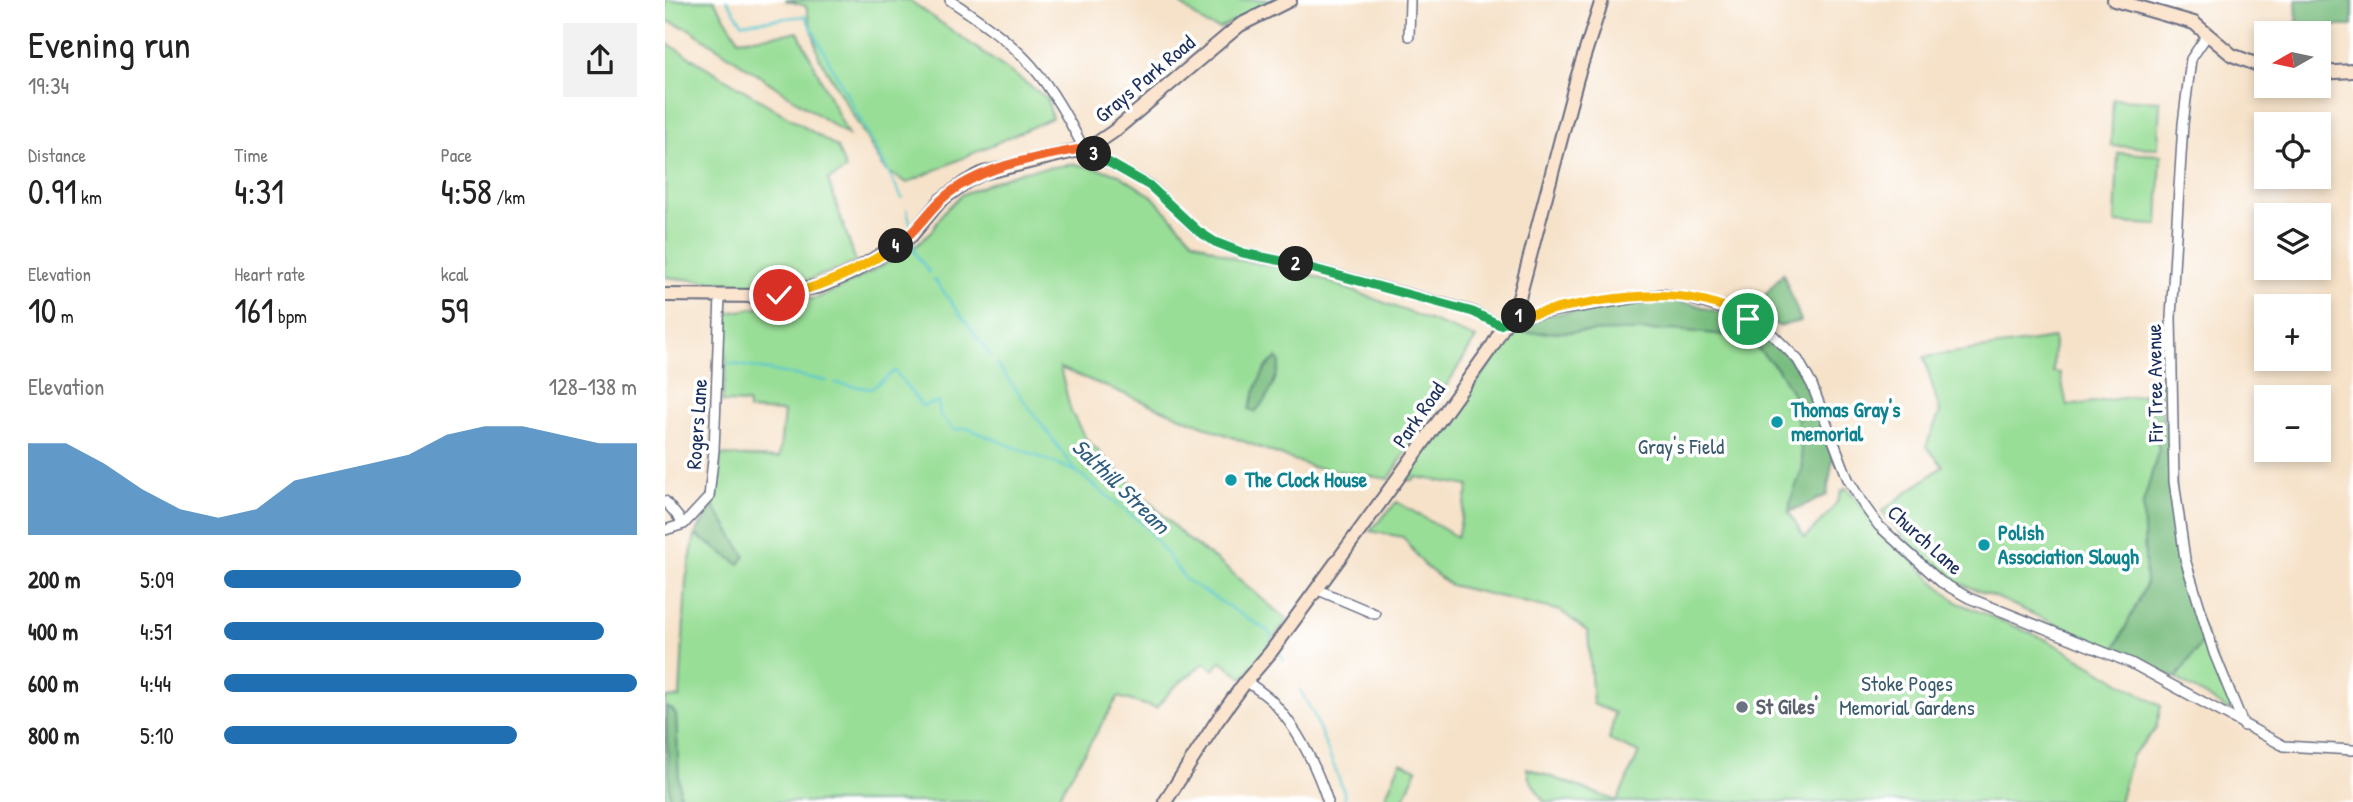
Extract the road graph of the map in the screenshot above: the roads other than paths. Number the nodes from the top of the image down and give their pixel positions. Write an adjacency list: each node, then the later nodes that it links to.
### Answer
1 (950, 0): 11 (street)
2 (1290, 0): 11 (main road, Grays Park Road)
3 (1410, 0): 7 (street)
4 (1602, 0): 14 (main road, Park Road)
5 (2114, 0): 6 (main road)
6 (2208, 34): 8 (main road); 21 (street, Fir Tree Avenue)
7 (1409, 36)
8 (2254, 63)
9 (2353, 71): 10 (main road)
10 (2331, 72)
11 (1088, 148): 13 (main road, Grays Park Road); 14 (street)
12 (665, 295): 13 (main road, Grays Park Road)
13 (720, 296): 16 (street, Rogers Lane)
14 (1505, 323): 18 (main road, Park Road); 21 (street, Church Lane)
15 (665, 501): 16 (street)
16 (684, 524): 17 (street, Rogers Lane)
17 (665, 530)
18 (1316, 589): 19 (street); 20 (main road, Park Road)
19 (1375, 614)
20 (1246, 681): 23 (main road, Park Road); 24 (street)
21 (2244, 726): 22 (street, Church Lane)
22 (2353, 750)
23 (1165, 802)
24 (1328, 802)

